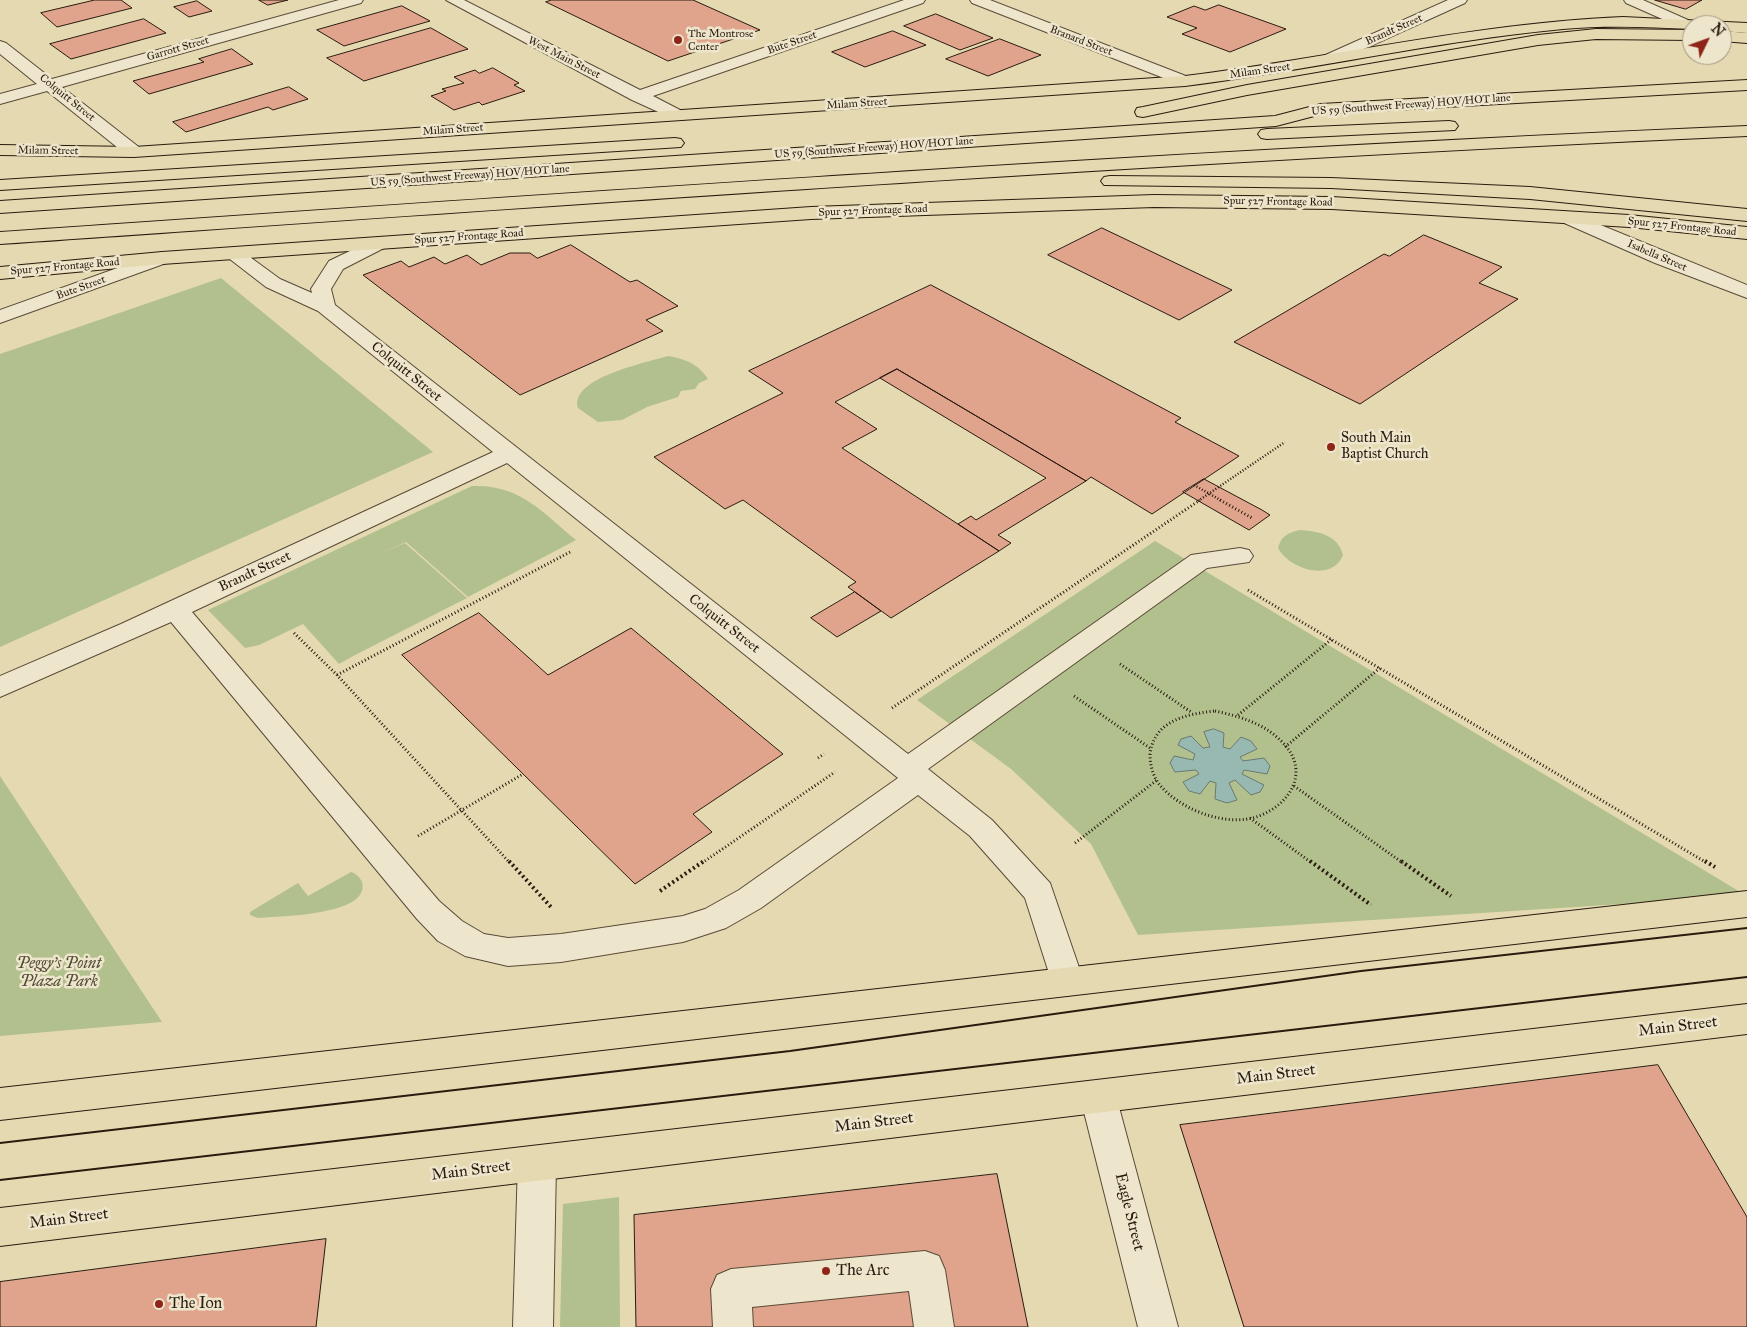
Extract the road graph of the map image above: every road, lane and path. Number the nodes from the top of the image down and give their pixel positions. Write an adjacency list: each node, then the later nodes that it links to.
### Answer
1 (356, 0): 18 (street, Garrott Street)
2 (453, 0): 20 (street, West Main Street)
3 (918, 0): 20 (street, Bute Street)
4 (976, 0): 17 (street, Branard Street)
5 (1460, 0): 15 (street, Brandt Street)
6 (1631, 0): 7 (street)
7 (1682, 26)
8 (1732, 27): 9 (main road)
9 (1747, 28)
10 (1682, 29): 15 (main road, Milam Street)
11 (1682, 29): 24 (main road)
12 (1732, 37): 13 (main road)
13 (1747, 38)
14 (0, 46): 18 (street, Colquitt Street)
15 (1327, 60): 17 (main road, Milam Street)
16 (1747, 74): 26 (main road)
17 (1185, 81): 27 (main road, Milam Street)
18 (50, 85): 21 (street, Garrott Street); 34 (street, Colquitt Street)
19 (1747, 85): 26 (main road, US 59 (Southwest Freeway) HOV/HOT lane)
20 (638, 96): 27 (street, West Main Street)
21 (0, 99)
22 (1747, 99): 26 (main road)
23 (1253, 106): 24 (main road)
24 (1143, 112): 25 (main road)
25 (1123, 113)
26 (1274, 113): 35 (main road, US 59 (Southwest Freeway) HOV/HOT lane)
27 (676, 115): 34 (main road, Milam Street)
28 (1747, 115): 29 (main road)
29 (1672, 117)
30 (1469, 125): 35 (main road)
31 (1747, 131): 36 (main road)
32 (695, 141): 37 (main road)
33 (0, 150): 34 (main road, Milam Street)
34 (134, 152)
35 (439, 178): 38 (main road, US 59 (Southwest Freeway) HOV/HOT lane)
36 (859, 179): 39 (main road); 42 (main road)
37 (0, 185)
38 (0, 207)
39 (1747, 215)
40 (1569, 218): 41 (main road, Spur 527 Frontage Road); 43 (main road, Spur 527 Frontage Road); 47 (street, Isabella Street)
41 (1747, 233)
42 (0, 238)
43 (380, 243): 44 (main road, Spur 527 Frontage Road); 48 (street)
44 (232, 253): 45 (main road, Spur 527 Frontage Road); 48 (street, Colquitt Street)
45 (162, 258): 46 (main road, Spur 527 Frontage Road); 49 (street, Bute Street)
46 (0, 273)
47 (1747, 292)
48 (325, 307): 51 (street, Colquitt Street)
49 (0, 317)
50 (1285, 442): 53 (path)
51 (508, 454): 58 (street, Brandt Street); 75 (street, Colquitt Street)
52 (1194, 486): 53 (path)
53 (1209, 494): 54 (path); 66 (path)
54 (1252, 518)
55 (576, 548): 64 (path)
56 (1240, 556): 57 (street)
57 (1200, 561): 60 (path); 61 (street)
58 (175, 609): 65 (street, Brandt Street); 81 (street)
59 (294, 633): 64 (path)
60 (1332, 639): 62 (path); 68 (path)
61 (1086, 642): 63 (street); 67 (path)
62 (1380, 668): 69 (path); 82 (path)
63 (1041, 673): 70 (path); 75 (street)
64 (337, 675): 78 (path)
65 (0, 687)
66 (892, 708)
67 (1192, 713): 68 (path); 70 (path)
68 (1238, 715): 69 (path)
69 (1285, 747): 77 (path)
70 (1150, 748): 76 (path)
71 (825, 754): 72 (path)
72 (818, 758)
73 (835, 772): 83 (path)
74 (523, 774): 78 (path)
75 (913, 774): 81 (street); 88 (street, Colquitt Street)
76 (1157, 780): 79 (path); 80 (path)
77 (1294, 786): 79 (path); 84 (path)
78 (462, 810): 81 (path); 87 (path)
79 (1250, 817): 86 (path)
80 (1075, 843)
81 (383, 857)
82 (1721, 870)
83 (657, 893)
84 (1456, 899)
85 (1747, 904): 88 (main road)
86 (1376, 908)
87 (556, 912)
88 (1067, 982): 91 (main road)
89 (1747, 1019): 90 (main road, Main Street)
90 (1098, 1096): 92 (main road, Main Street); 97 (street, Eagle Street)
91 (0, 1104)
92 (538, 1163): 93 (main road, Main Street); 94 (street)
93 (0, 1227)
94 (533, 1327)
95 (733, 1327): 96 (street)
96 (934, 1327)
97 (1158, 1327)

